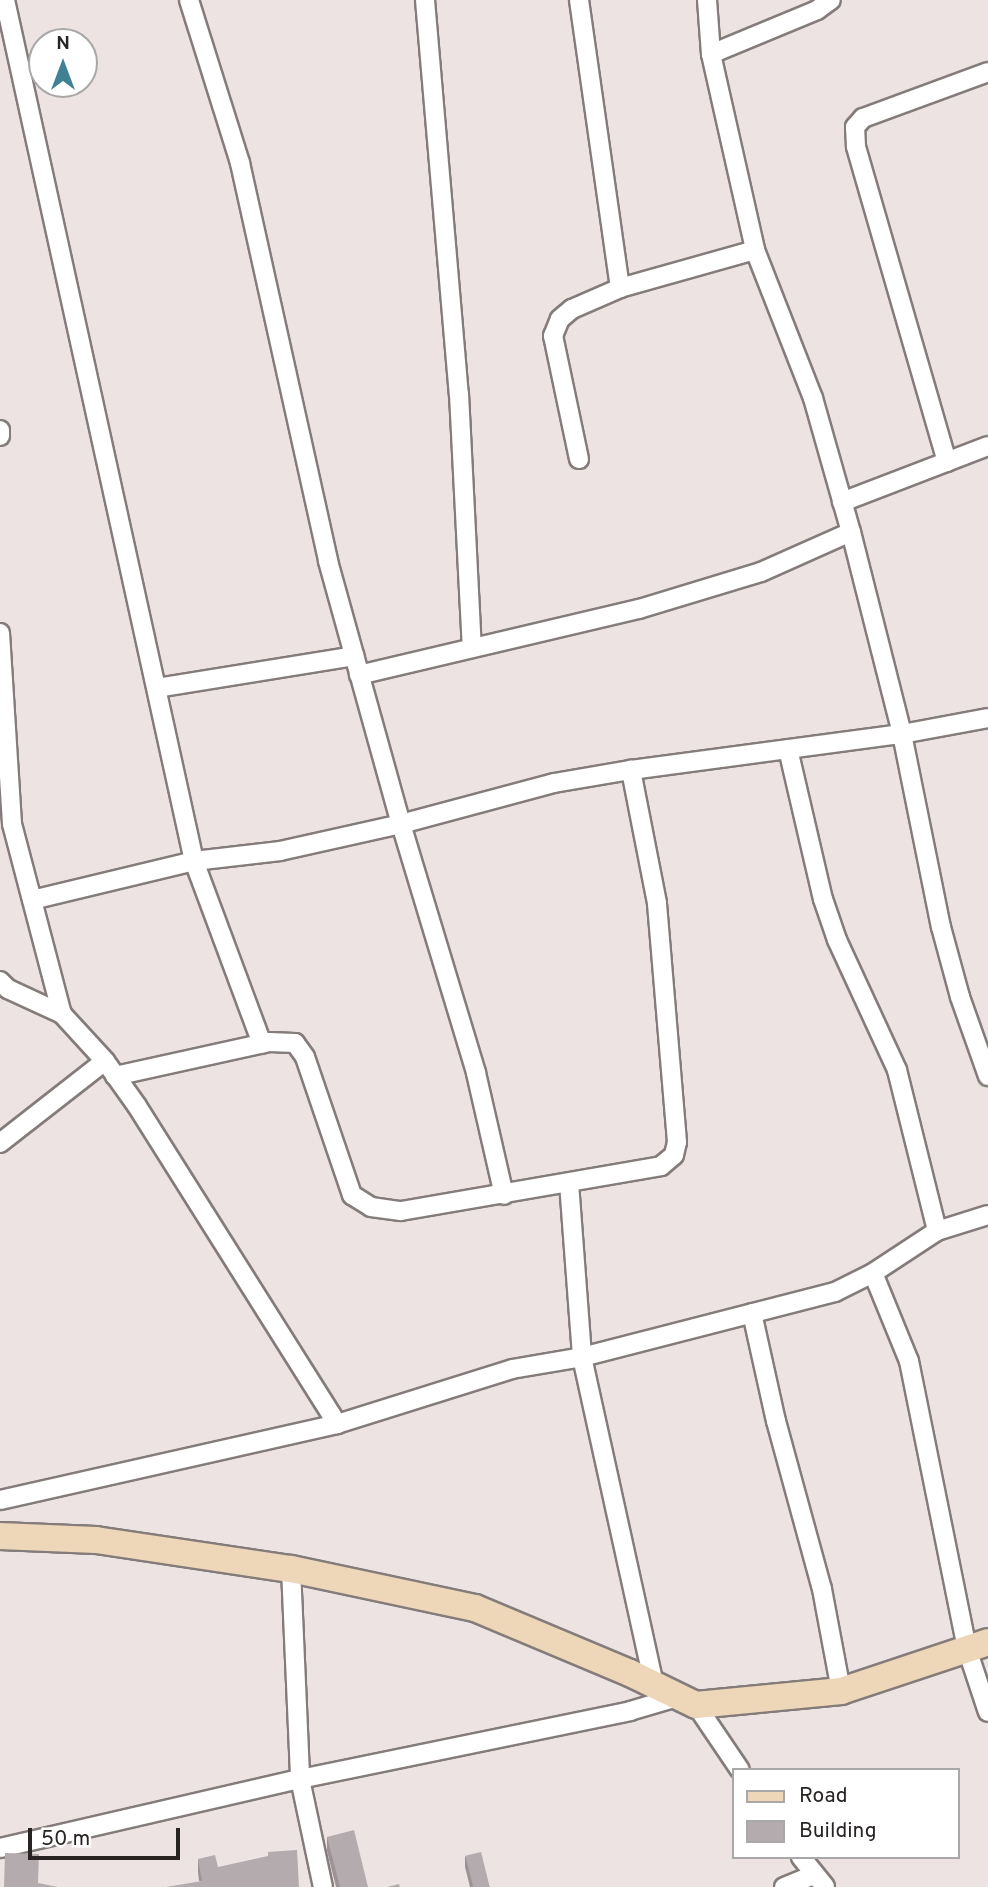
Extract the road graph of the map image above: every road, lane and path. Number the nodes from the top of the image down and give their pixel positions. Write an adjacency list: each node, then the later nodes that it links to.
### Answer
1 (5, 0): 22 (street)
2 (189, 0): 20 (street)
3 (425, 0): 19 (street)
4 (579, 0): 10 (street)
5 (707, 0): 7 (street)
6 (831, 0): 7 (street)
7 (711, 54): 9 (street)
8 (988, 72): 15 (street)
9 (755, 250): 10 (street); 16 (street)
10 (621, 288): 14 (street)
11 (0, 430): 12 (street)
12 (0, 436)
13 (988, 446): 15 (street)
14 (579, 460)
15 (947, 461): 16 (street)
16 (842, 502): 17 (street)
17 (851, 532): 19 (street); 24 (street)
18 (0, 633): 29 (street)
19 (472, 647): 21 (street)
20 (354, 656): 21 (street); 22 (street)
21 (359, 675): 27 (street)
22 (157, 688): 28 (street)
23 (988, 718): 24 (street)
24 (902, 734): 25 (street); 34 (street)
25 (788, 749): 26 (street); 39 (street)
26 (631, 770): 27 (street); 36 (street)
27 (401, 824): 28 (street); 37 (street)
28 (194, 862): 29 (street); 32 (street)
29 (32, 900): 31 (street)
30 (0, 981): 31 (street)
31 (62, 1014): 33 (street)
32 (262, 1044): 33 (street); 37 (street)
33 (110, 1068): 35 (street); 43 (street)
34 (988, 1076)
35 (0, 1143)
36 (569, 1183): 37 (street); 42 (street)
37 (504, 1195)
38 (988, 1215): 39 (street)
39 (937, 1231): 40 (street)
40 (873, 1273): 41 (street); 47 (street)
41 (752, 1313): 42 (street); 48 (street)
42 (582, 1357): 43 (street); 49 (street)
43 (337, 1424): 44 (street)
44 (0, 1500)
45 (0, 1536): 46 (street)
46 (291, 1569): 49 (street); 52 (street)
47 (977, 1646): 48 (street); 50 (street)
48 (841, 1691): 49 (street)
49 (676, 1696): 51 (street); 52 (street)
50 (988, 1712)
51 (738, 1768)
52 (300, 1779): 53 (street); 56 (street)
53 (0, 1848)
54 (802, 1859): 55 (street)
55 (819, 1881): 57 (street)
56 (323, 1887)
57 (784, 1887)

